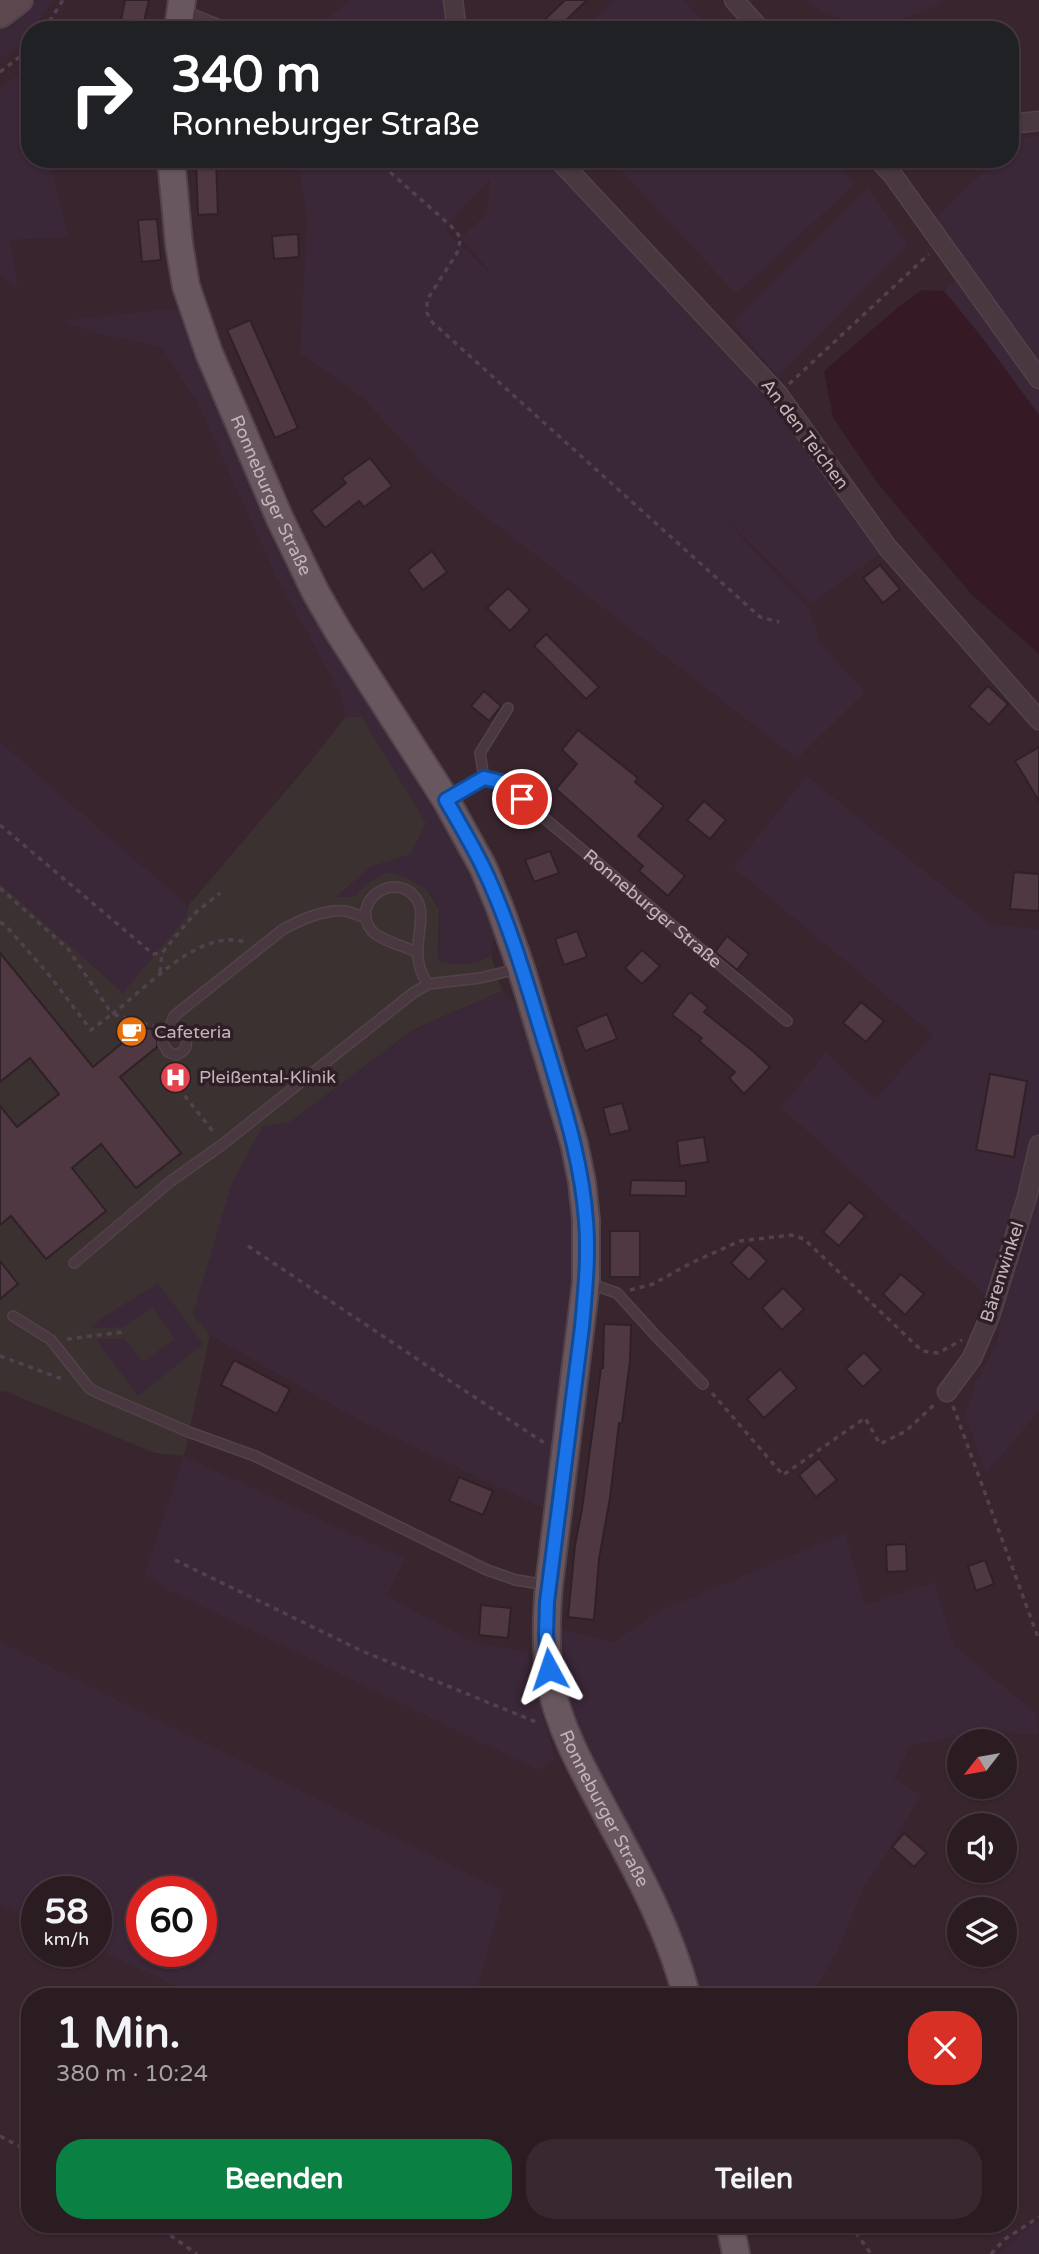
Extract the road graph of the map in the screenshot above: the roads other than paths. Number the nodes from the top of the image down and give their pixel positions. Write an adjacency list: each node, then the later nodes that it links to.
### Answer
1 (20, 0): 5 (main road)
2 (453, 0): 7 (street)
3 (734, 0): 8 (street)
4 (180, 13): 6 (lane)
5 (0, 15)
6 (204, 21)
7 (456, 21)
8 (753, 21)
9 (1039, 121): 10 (street)
10 (1019, 123)
11 (172, 168): 18 (main road, Ronneburger Straße)
12 (566, 168): 16 (street, An den Teichen)
13 (886, 168): 14 (street)
14 (1039, 379)
15 (508, 708): 17 (lane)
16 (1039, 720)
17 (484, 778): 18 (lane); 23 (lane, Ronneburger Straße)
18 (446, 800): 21 (main road, Ronneburger Straße)
19 (366, 918): 20 (lane); 20 (lane); 24 (lane)
20 (416, 952): 22 (lane)
21 (521, 968): 22 (lane); 27 (main road, Ronneburger Straße)
22 (428, 984): 26 (lane)
23 (787, 1021)
24 (171, 1024): 24 (lane)
25 (1039, 1145): 30 (street, Bärenwinkel)
26 (74, 1262)
27 (586, 1282): 29 (lane); 31 (main road, Ronneburger Straße)
28 (13, 1315): 31 (lane)
29 (703, 1384)
30 (947, 1392)
31 (549, 1585): 32 (main road, Ronneburger Straße)
32 (684, 1988)
33 (732, 2233): 34 (main road)
34 (736, 2254)

